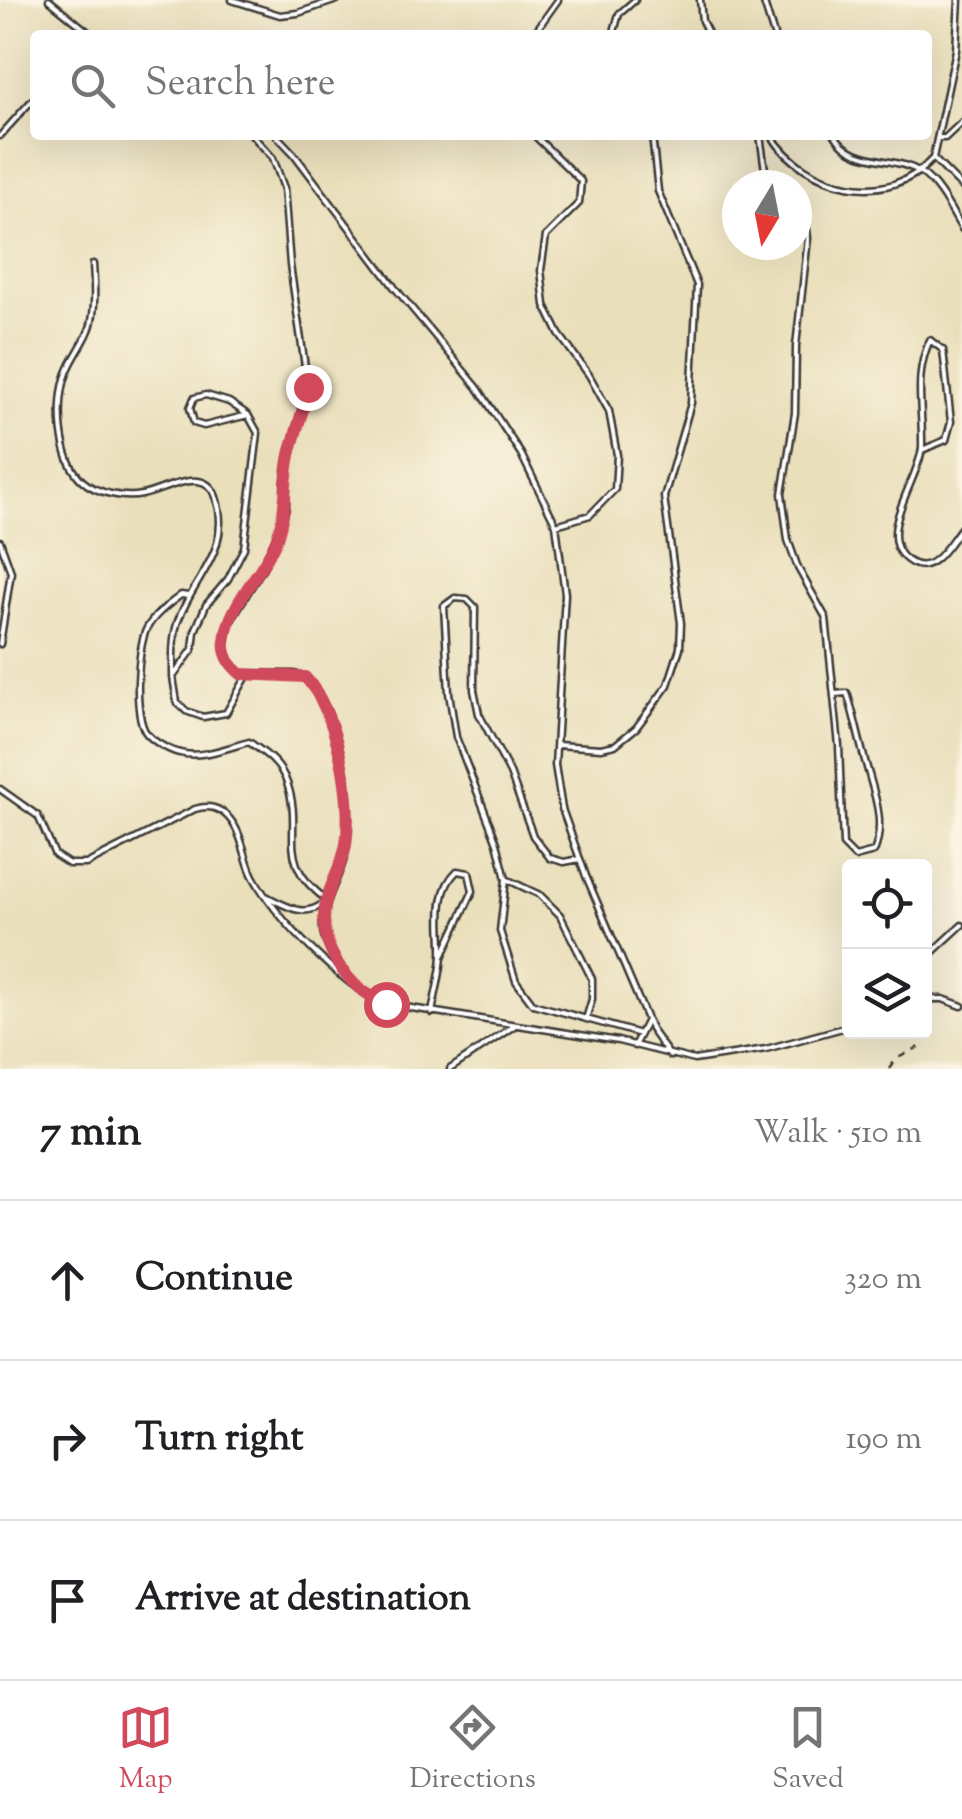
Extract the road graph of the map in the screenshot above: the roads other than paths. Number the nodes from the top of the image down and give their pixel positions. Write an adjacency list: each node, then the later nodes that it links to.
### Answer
1 (49, 0): 9 (lane)
2 (232, 0): 3 (lane)
3 (337, 0)
4 (558, 0): 10 (lane)
5 (635, 0): 11 (lane)
6 (700, 0): 12 (lane)
7 (763, 0): 13 (lane)
8 (960, 0): 17 (lane)
9 (86, 30)
10 (537, 30)
11 (615, 30)
12 (706, 30)
13 (772, 30)
14 (30, 101): 16 (lane)
15 (962, 122): 17 (lane)
16 (0, 136)
17 (938, 138): 25 (lane)
18 (256, 140): 39 (lane)
19 (281, 140): 34 (lane)
20 (539, 140): 34 (lane)
21 (653, 140): 42 (lane)
22 (761, 140): 26 (lane)
23 (775, 140): 27 (lane)
24 (839, 140): 27 (lane)
25 (933, 158): 27 (lane); 28 (lane)
26 (765, 170)
27 (920, 172): 29 (lane)
28 (962, 187)
29 (962, 230)
30 (806, 260): 41 (lane)
31 (93, 264): 37 (lane)
32 (248, 414): 32 (lane); 40 (lane)
33 (922, 450): 33 (lane); 35 (lane)
34 (556, 525): 42 (lane)
35 (962, 527)
36 (0, 541): 38 (lane)
37 (188, 596): 40 (lane); 47 (lane)
38 (0, 644)
39 (248, 675): 40 (lane); 47 (lane)
40 (173, 677)
41 (834, 694): 41 (lane)
42 (557, 746): 44 (lane)
43 (0, 789): 46 (lane)
44 (580, 860): 45 (lane); 56 (lane)
45 (506, 879): 55 (lane); 55 (lane)
46 (265, 895): 47 (lane); 51 (lane)
47 (326, 900): 51 (lane)
48 (962, 925): 49 (lane)
49 (932, 953)
50 (442, 957): 50 (lane); 54 (lane)
51 (355, 988): 54 (lane)
52 (932, 999): 53 (lane)
53 (962, 1006)
54 (432, 1013): 57 (lane)
55 (586, 1019): 59 (lane)
56 (647, 1020): 59 (lane); 61 (lane)
57 (514, 1026): 60 (lane); 62 (lane)
58 (842, 1028): 61 (lane)
59 (640, 1034): 60 (lane)
60 (634, 1046): 61 (lane)
61 (670, 1056)
62 (450, 1069)

